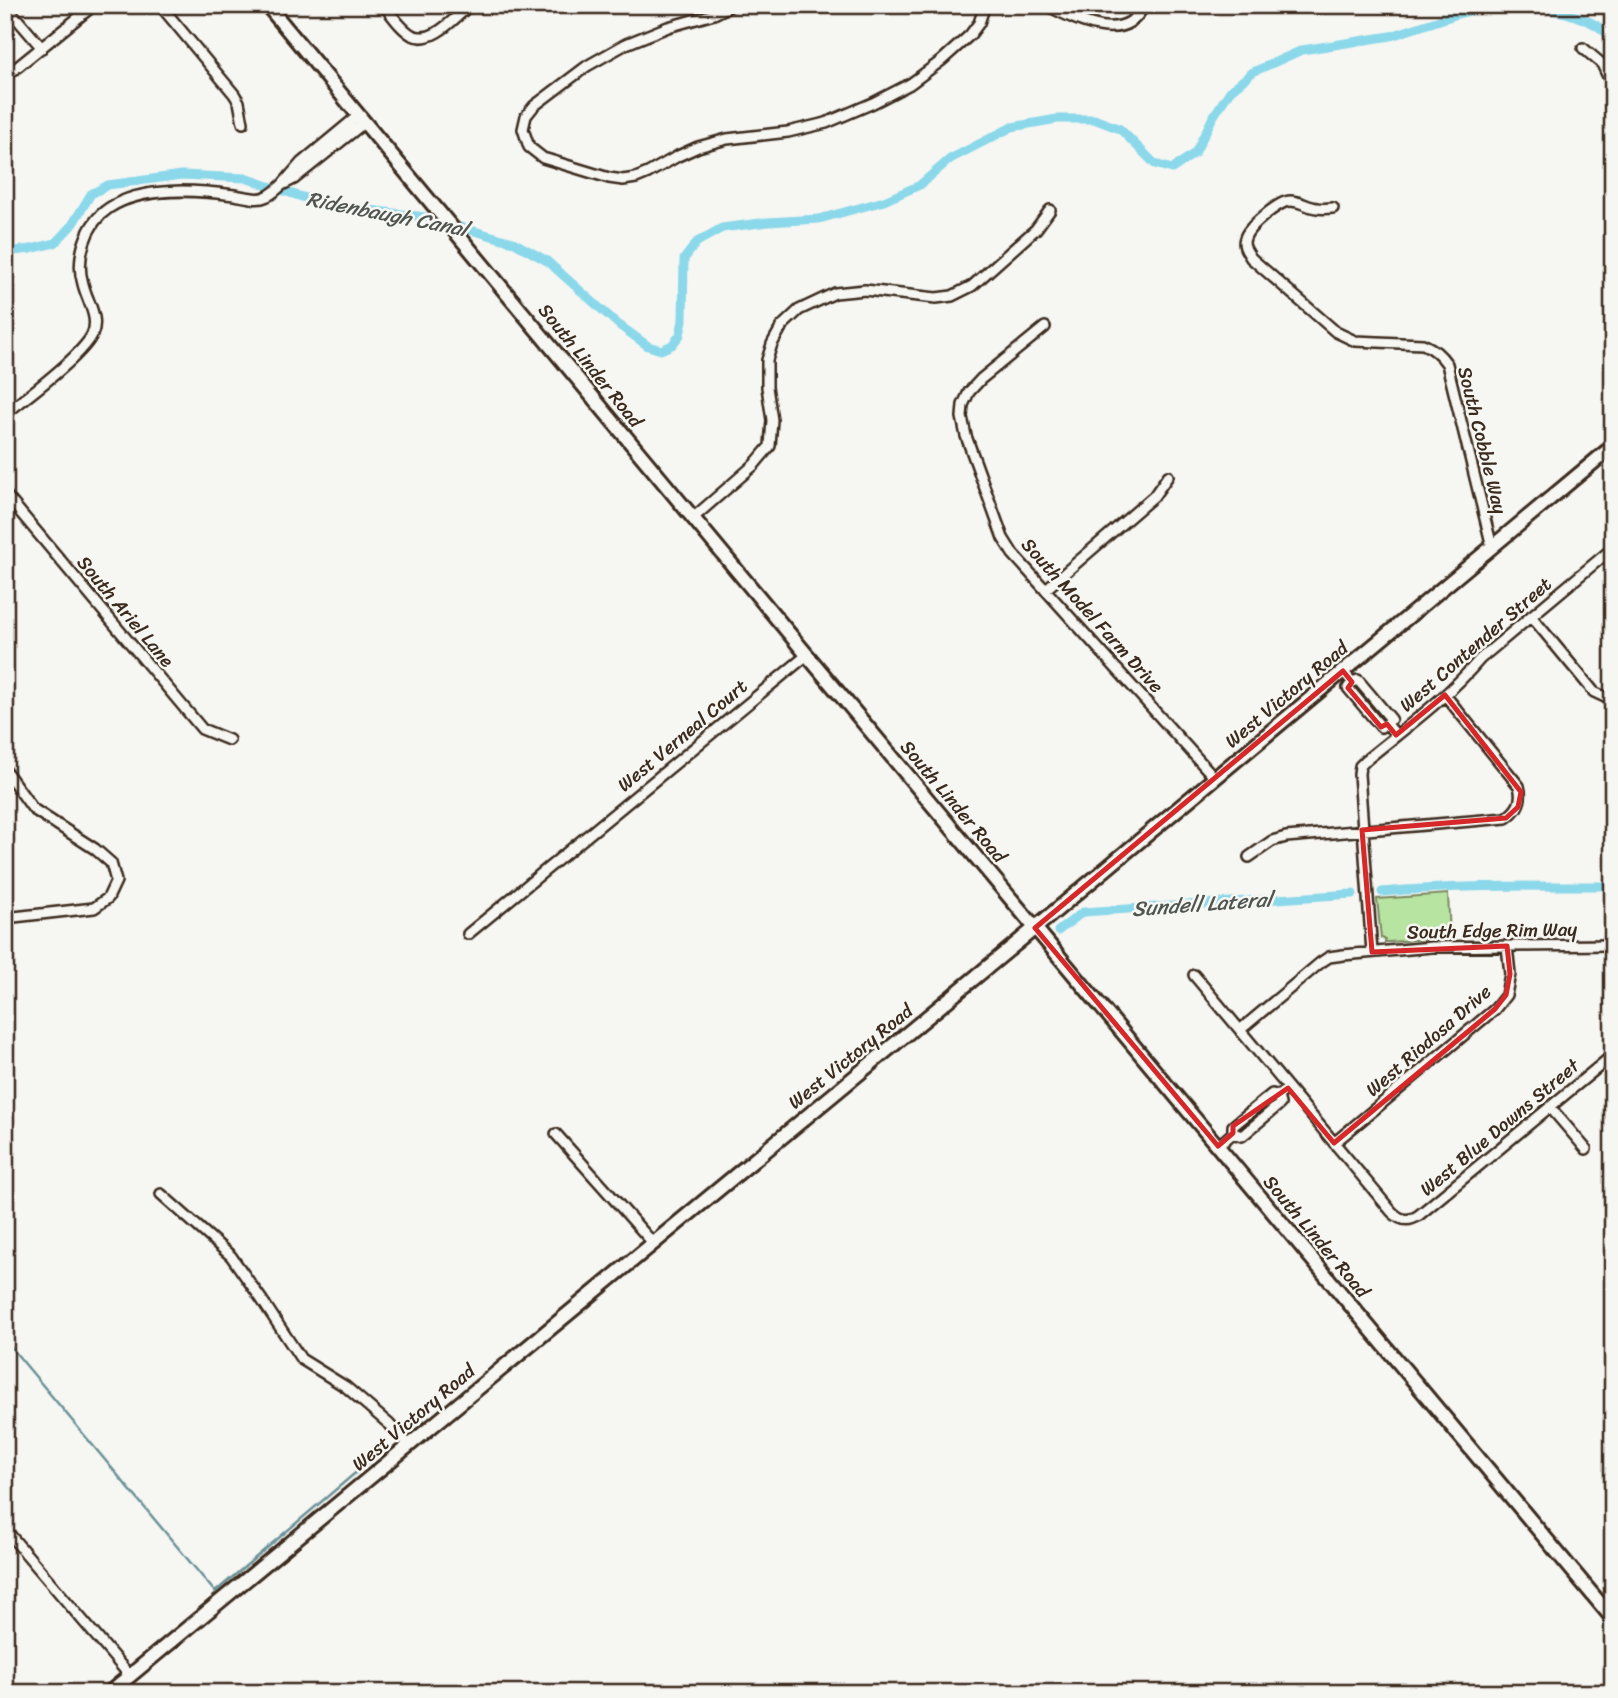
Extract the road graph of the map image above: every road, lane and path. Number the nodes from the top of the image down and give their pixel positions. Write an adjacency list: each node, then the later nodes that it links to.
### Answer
1 (5, 5): 11 (street)
2 (94, 5): 11 (street)
3 (160, 5): 16 (street)
4 (267, 5): 15 (street, South Linder Road)
5 (384, 5): 6 (street)
6 (470, 5)
7 (732, 5): 8 (street)
8 (985, 5)
9 (1046, 5): 10 (street)
10 (1144, 5)
11 (42, 48): 13 (street)
12 (1583, 48): 14 (street)
13 (5, 77)
14 (1613, 87)
15 (362, 118): 20 (street); 24 (street, South Linder Road)
16 (243, 124)
17 (1333, 208): 25 (street, South Cobble Way)
18 (1051, 210): 24 (street)
19 (1045, 327): 27 (street, South Model Farm Drive)
20 (5, 414)
21 (1613, 446): 25 (street, West Victory Road)
22 (1168, 476): 27 (street)
23 (5, 494): 34 (street, South Ariel Lane)
24 (693, 518): 29 (street, South Linder Road)
25 (1492, 547): 30 (street, West Victory Road)
26 (1613, 548): 28 (street, West Contender Street)
27 (1045, 590): 36 (street, South Model Farm Drive)
28 (1531, 616): 31 (street, West Contender Street); 32 (street)
29 (807, 655): 40 (street, South Linder Road); 41 (street, West Verneal Court)
30 (1343, 671): 33 (street); 36 (street, West Victory Road)
31 (1444, 695): 33 (street, West Contender Street); 37 (street)
32 (1609, 699)
33 (1396, 735): 37 (street, West Contender Street)
34 (229, 740)
35 (5, 770): 39 (street)
36 (1215, 778): 40 (street, West Victory Road)
37 (1362, 830): 38 (street); 44 (street)
38 (1248, 857)
39 (5, 918)
40 (1035, 928): 52 (street, South Linder Road); 55 (street, West Victory Road)
41 (468, 934)
42 (1613, 945): 43 (street, South Edge Rim Way)
43 (1507, 946): 44 (street, South Edge Rim Way); 51 (street, West Riodosa Drive)
44 (1372, 953): 46 (street, South Edge Rim Way)
45 (1194, 975): 46 (street)
46 (1240, 1030): 48 (street)
47 (1613, 1055): 49 (street, West Blue Downs Street)
48 (1288, 1088): 51 (street); 52 (street)
49 (1550, 1107): 51 (street, West Blue Downs Street); 53 (street)
50 (556, 1135): 55 (street)
51 (1334, 1143)
52 (1218, 1146): 58 (street, South Linder Road)
53 (1586, 1149)
54 (161, 1194): 56 (street)
55 (653, 1243): 56 (street, West Victory Road)
56 (409, 1445): 59 (street, West Victory Road)
57 (5, 1529): 59 (street)
58 (1613, 1619)
59 (130, 1676): 60 (street, West Victory Road)
60 (109, 1693)

